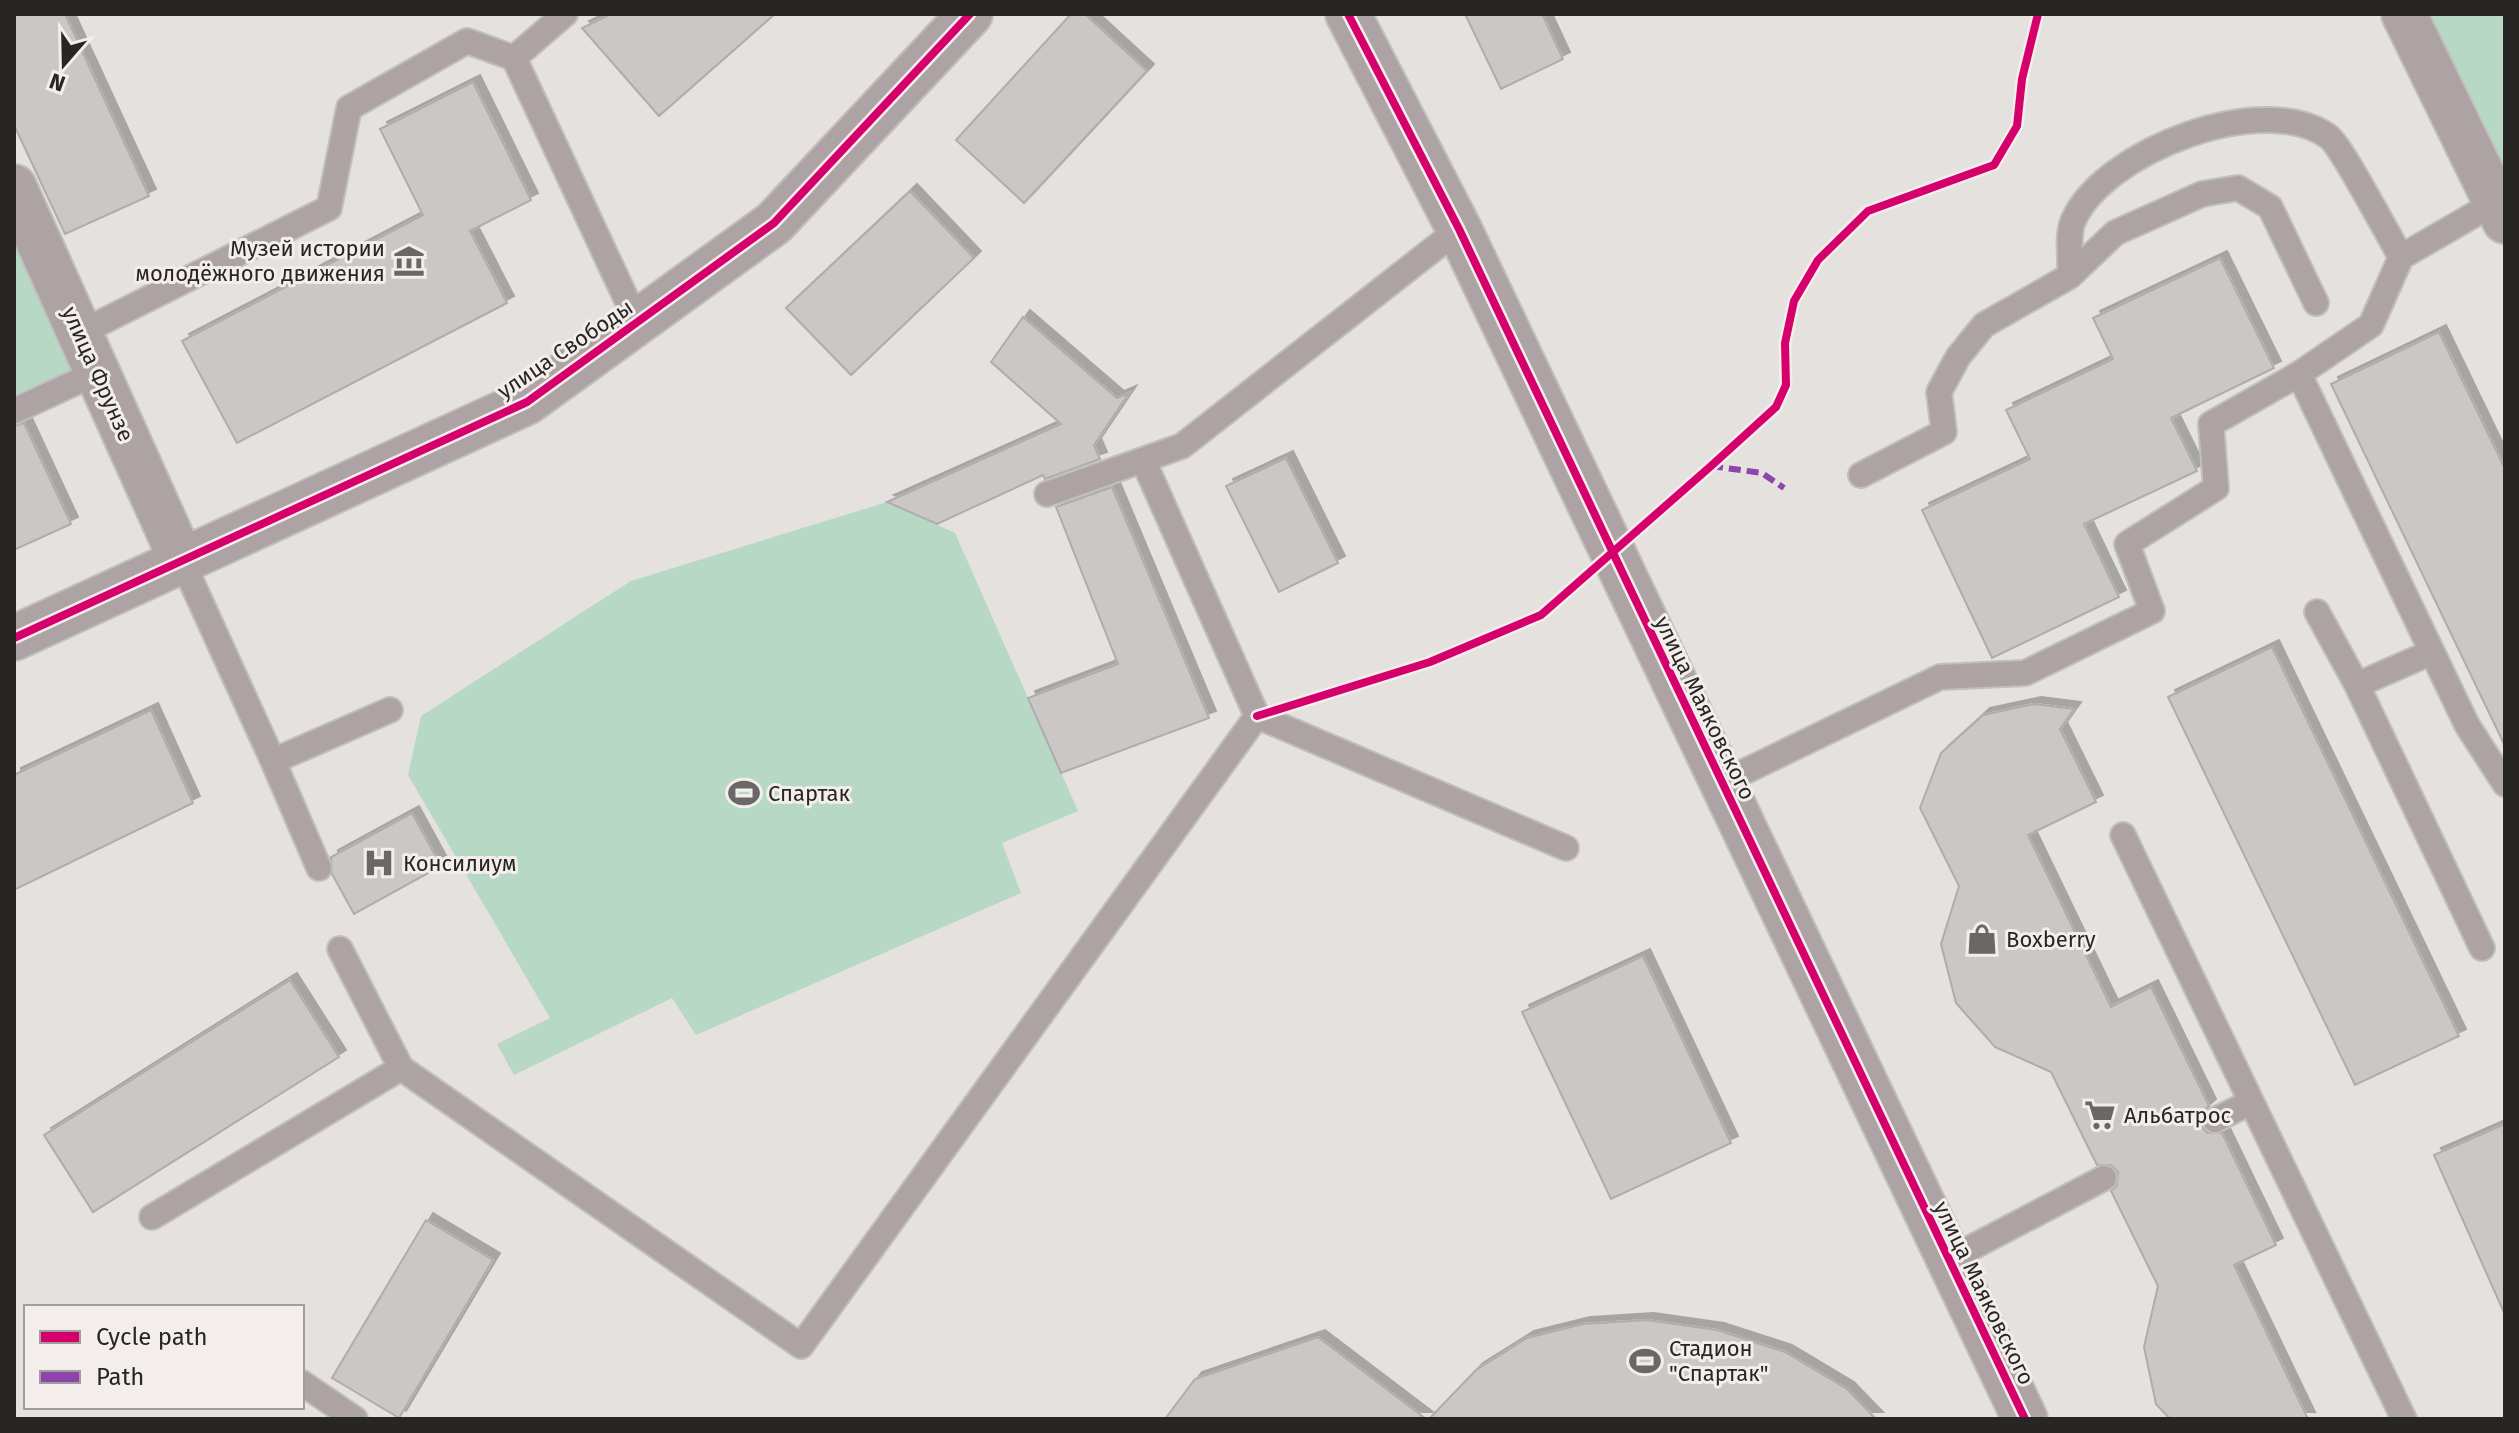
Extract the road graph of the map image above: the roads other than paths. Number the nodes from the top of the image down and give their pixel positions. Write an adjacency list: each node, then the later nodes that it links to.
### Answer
1 (565, 14): 5 (lane)
2 (970, 14): 12 (street, улица Свободы)
3 (1348, 14): 8 (street, улица Маяковского)
4 (2404, 14): 7 (street)
5 (514, 58): 12 (lane); 13 (lane)
6 (16, 195): 13 (street, улица Фрунзе)
7 (2502, 207): 9 (lane)
8 (1459, 229): 17 (lane); 28 (street, улица Маяковского)
9 (2401, 257): 10 (lane); 15 (lane)
10 (2070, 276): 11 (lane); 18 (lane)
11 (2316, 303)
12 (637, 322): 20 (street, улица Свободы)
13 (80, 333): 14 (street, улица Фрунзе)
14 (98, 372): 16 (lane); 20 (street, улица Фрунзе)
15 (2299, 374): 23 (lane); 28 (lane)
16 (14, 411)
17 (1143, 460): 19 (lane); 26 (lane)
18 (1861, 475)
19 (1047, 494)
20 (182, 561): 22 (street, улица Свободы); 27 (lane)
21 (2317, 612): 24 (lane)
22 (14, 638)
23 (2432, 652): 24 (lane); 29 (lane)
24 (2357, 685): 33 (lane)
25 (390, 710): 27 (lane)
26 (1257, 716): 31 (lane); 35 (lane)
27 (273, 761): 32 (lane)
28 (1721, 783): 40 (street, улица Маяковского)
29 (2505, 784)
30 (2123, 835): 36 (lane)
31 (1566, 848)
32 (319, 868)
33 (2482, 948)
34 (340, 949): 35 (lane)
35 (401, 1068): 39 (lane)
36 (2251, 1102): 37 (lane); 44 (lane)
37 (2215, 1120)
38 (2104, 1178): 40 (lane)
39 (152, 1217)
40 (1948, 1260): 43 (street, улица Маяковского)
41 (304, 1384): 42 (lane)
42 (355, 1419)
43 (2025, 1419)
44 (2404, 1419)

